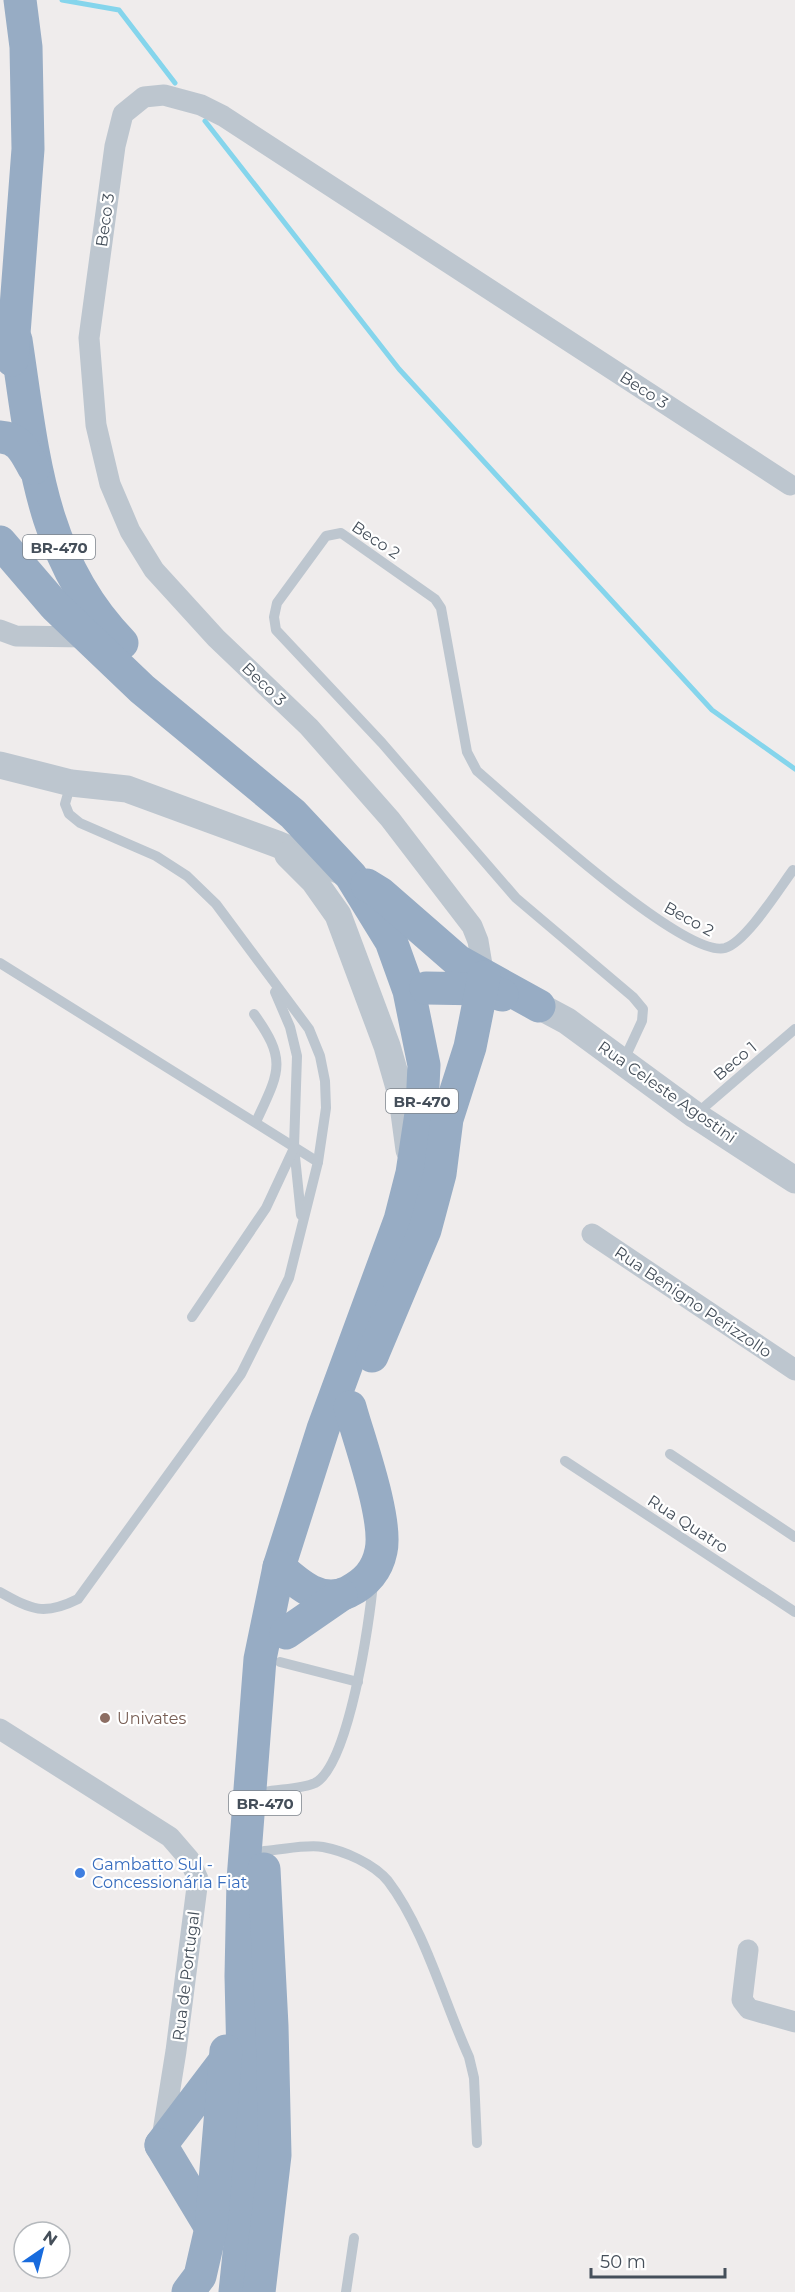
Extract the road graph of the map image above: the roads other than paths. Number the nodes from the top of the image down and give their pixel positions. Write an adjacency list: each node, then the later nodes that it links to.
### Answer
1 (20, 0): 2 (highway, BR-470)
2 (16, 340): 3 (highway); 4 (highway, BR-470); 5 (highway, BR-470)
3 (0, 380)
4 (4, 437): 5 (highway); 9 (highway, BR-470)
5 (35, 470): 15 (highway, BR-470)
6 (790, 485): 18 (street, Beco 3)
7 (0, 542): 9 (highway)
8 (0, 630): 9 (street)
9 (87, 637): 14 (highway, BR-470)
10 (0, 765): 11 (street)
11 (71, 783): 12 (street); 17 (lane)
12 (277, 844): 14 (street); 30 (street)
13 (793, 870): 24 (lane, Beco 2)
14 (351, 876): 15 (highway); 30 (highway, BR-470)
15 (380, 893): 18 (highway); 19 (highway, BR-470)
16 (0, 963): 27 (lane)
17 (270, 978): 28 (lane); 29 (lane)
18 (483, 983): 19 (highway); 20 (highway); 23 (highway)
19 (426, 988): 26 (highway, BR-470)
20 (538, 1006): 23 (highway); 24 (street, Rua Celeste Agostini)
21 (254, 1014): 27 (lane)
22 (795, 1029): 25 (lane, Beco 1)
23 (470, 1047): 26 (highway)
24 (623, 1062): 25 (street, Rua Celeste Agostini)
25 (695, 1115): 31 (street, Rua Celeste Agostini)
26 (447, 1119): 36 (highway, BR-470)
27 (256, 1122): 28 (lane)
28 (294, 1148): 29 (lane); 32 (lane); 34 (lane)
29 (318, 1162): 32 (lane)
30 (412, 1173): 41 (highway, BR-470)
31 (795, 1180)
32 (302, 1224): 42 (lane)
33 (592, 1234): 35 (street, Rua Benigno Perizzollo)
34 (192, 1317)
35 (795, 1370)
36 (350, 1407): 40 (highway); 41 (highway, BR-470)
37 (670, 1454): 39 (lane)
38 (565, 1461): 44 (lane, Rua Quatro)
39 (795, 1537)
40 (374, 1572): 43 (highway); 46 (lane)
41 (288, 1575): 43 (highway); 45 (highway, BR-470); 51 (highway, BR-470)
42 (0, 1592)
43 (340, 1595): 45 (highway)
44 (795, 1612)
45 (283, 1647): 46 (lane); 48 (highway, BR-470)
46 (358, 1682): 48 (lane)
47 (0, 1729): 56 (street, Rua de Portugal)
48 (265, 1792): 49 (highway, BR-470)
49 (264, 1851): 55 (lane); 60 (highway, BR-470)
50 (748, 1950): 52 (street)
51 (241, 1976): 53 (highway); 57 (highway, BR-470)
52 (795, 2022)
53 (224, 2062): 54 (highway); 56 (highway)
54 (217, 2141): 56 (highway); 57 (highway); 58 (highway)
55 (477, 2143)
56 (161, 2145): 58 (highway)
57 (246, 2187): 62 (highway, BR-470)
58 (211, 2228): 61 (highway)
59 (354, 2238): 63 (lane)
60 (263, 2283)
61 (188, 2292)
62 (235, 2292)
63 (346, 2292)

